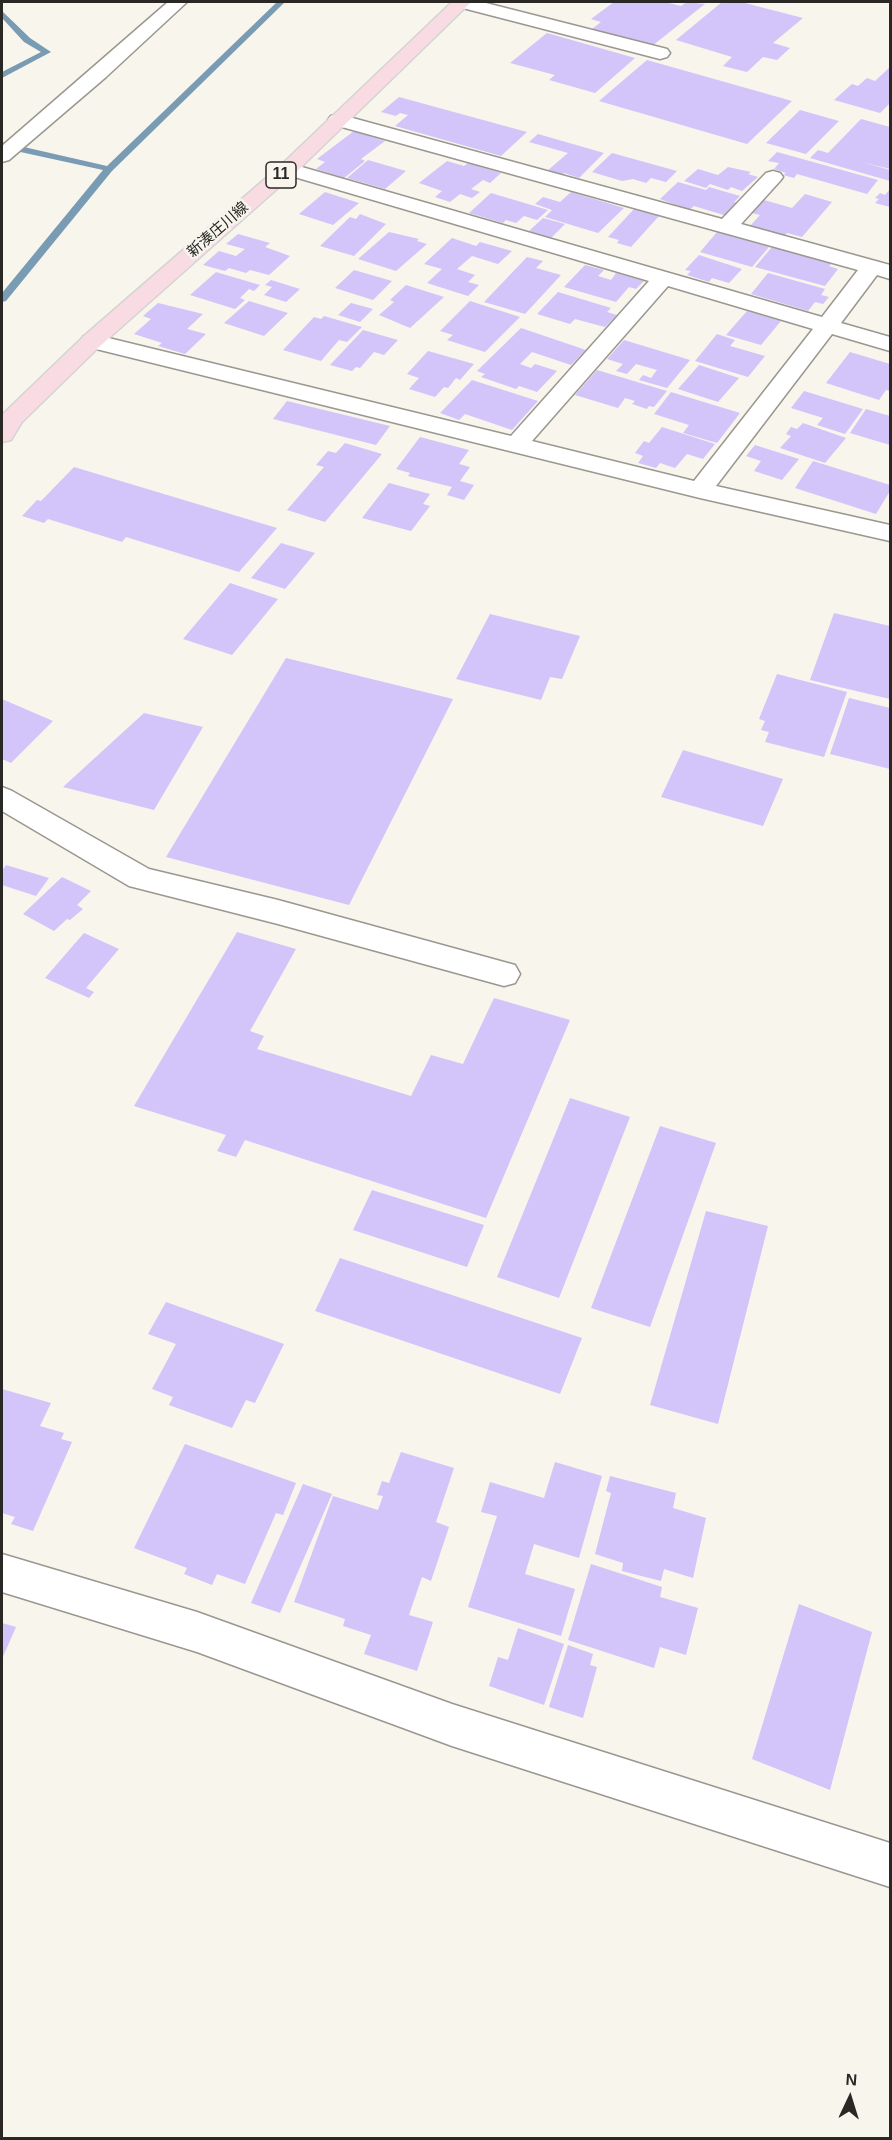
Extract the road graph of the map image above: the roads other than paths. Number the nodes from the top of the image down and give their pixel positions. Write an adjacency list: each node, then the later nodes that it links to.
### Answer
1 (178, 2): 5 (street)
2 (462, 2): 3 (street); 4 (main road, 新湊庄川線 / 11)
3 (660, 53)
4 (338, 120): 6 (main road, 新湊庄川線 / 11); 8 (street)
5 (2, 156)
6 (288, 169): 10 (street); 12 (main road, 新湊庄川線 / 11)
7 (773, 177): 8 (street)
8 (727, 227): 9 (street)
9 (881, 270): 11 (street)
10 (663, 278): 11 (street); 15 (street)
11 (826, 326): 13 (street); 16 (street)
12 (92, 341): 14 (main road, 新湊庄川線 / 11); 15 (street)
13 (891, 344)
14 (2, 435)
15 (516, 445): 16 (street)
16 (700, 490): 17 (street)
17 (888, 528)
18 (2, 798): 19 (street)
19 (504, 974)
20 (2, 1573): 21 (street)
21 (891, 1865)

